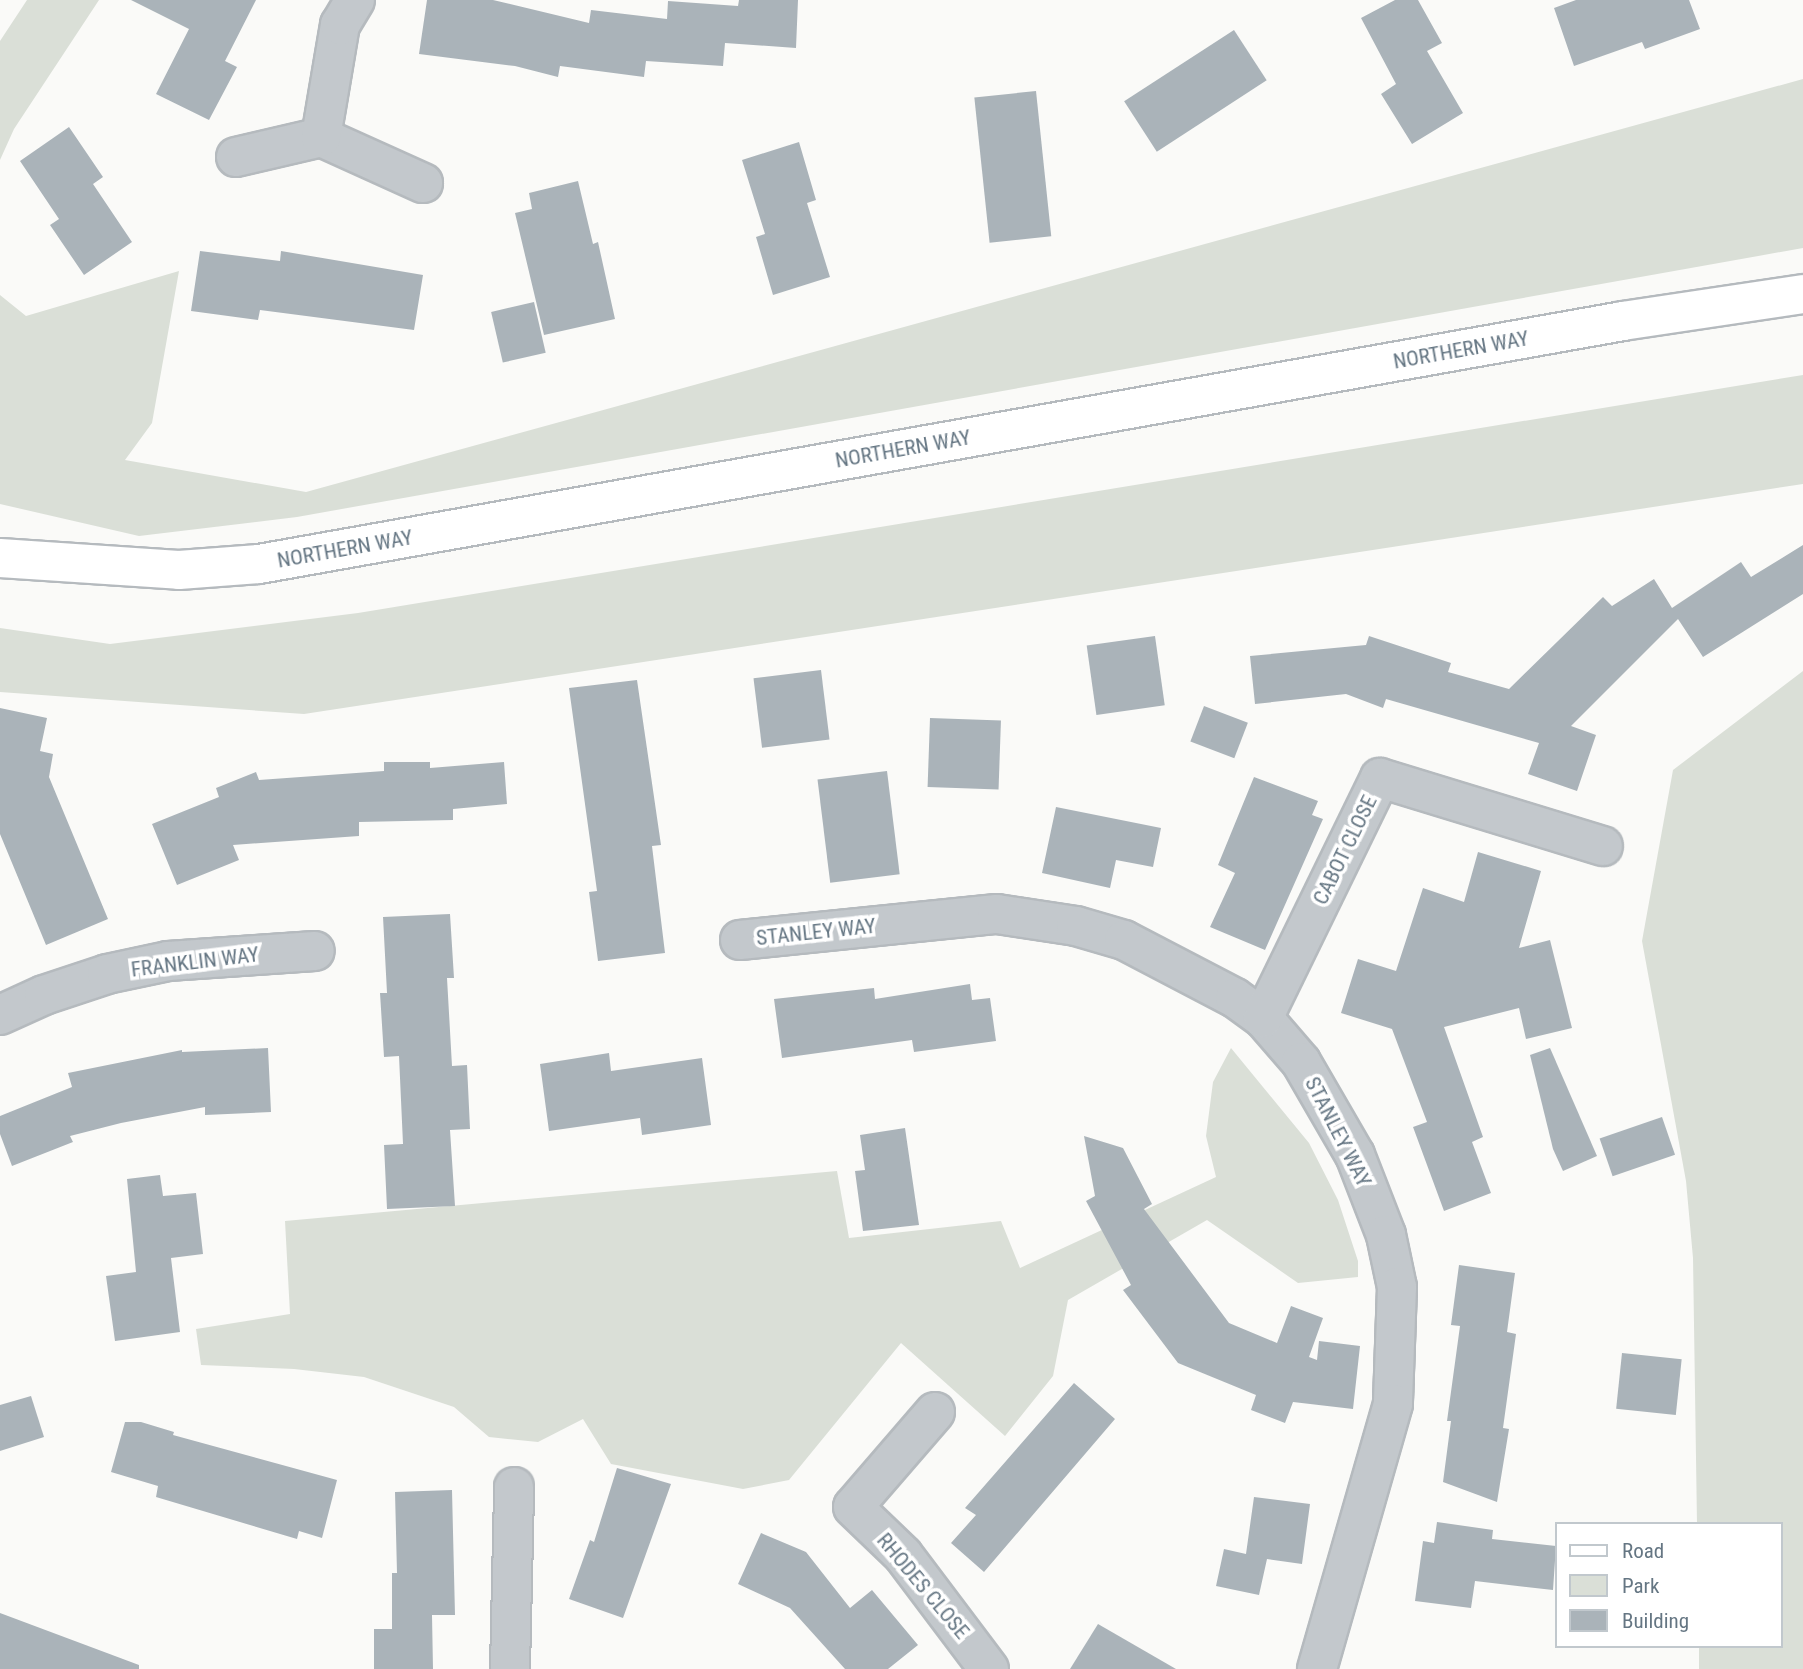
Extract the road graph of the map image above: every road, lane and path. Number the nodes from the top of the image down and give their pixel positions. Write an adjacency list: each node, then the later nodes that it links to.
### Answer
1 (355, 0): 2 (street)
2 (321, 137): 3 (street); 4 (street)
3 (236, 157)
4 (423, 183)
5 (1803, 294): 6 (main road, NORTHERN WAY)
6 (0, 558)
7 (1604, 846): 11 (street, CABOT CLOSE)
8 (740, 940): 11 (street, STANLEY WAY)
9 (315, 951): 10 (street, FRANKLIN WAY)
10 (0, 1015)
11 (1263, 1018): 16 (street, STANLEY WAY)
12 (935, 1412): 15 (street, RHODES CLOSE)
13 (514, 1488): 14 (street)
14 (510, 1669)
15 (989, 1669)
16 (1317, 1669)

